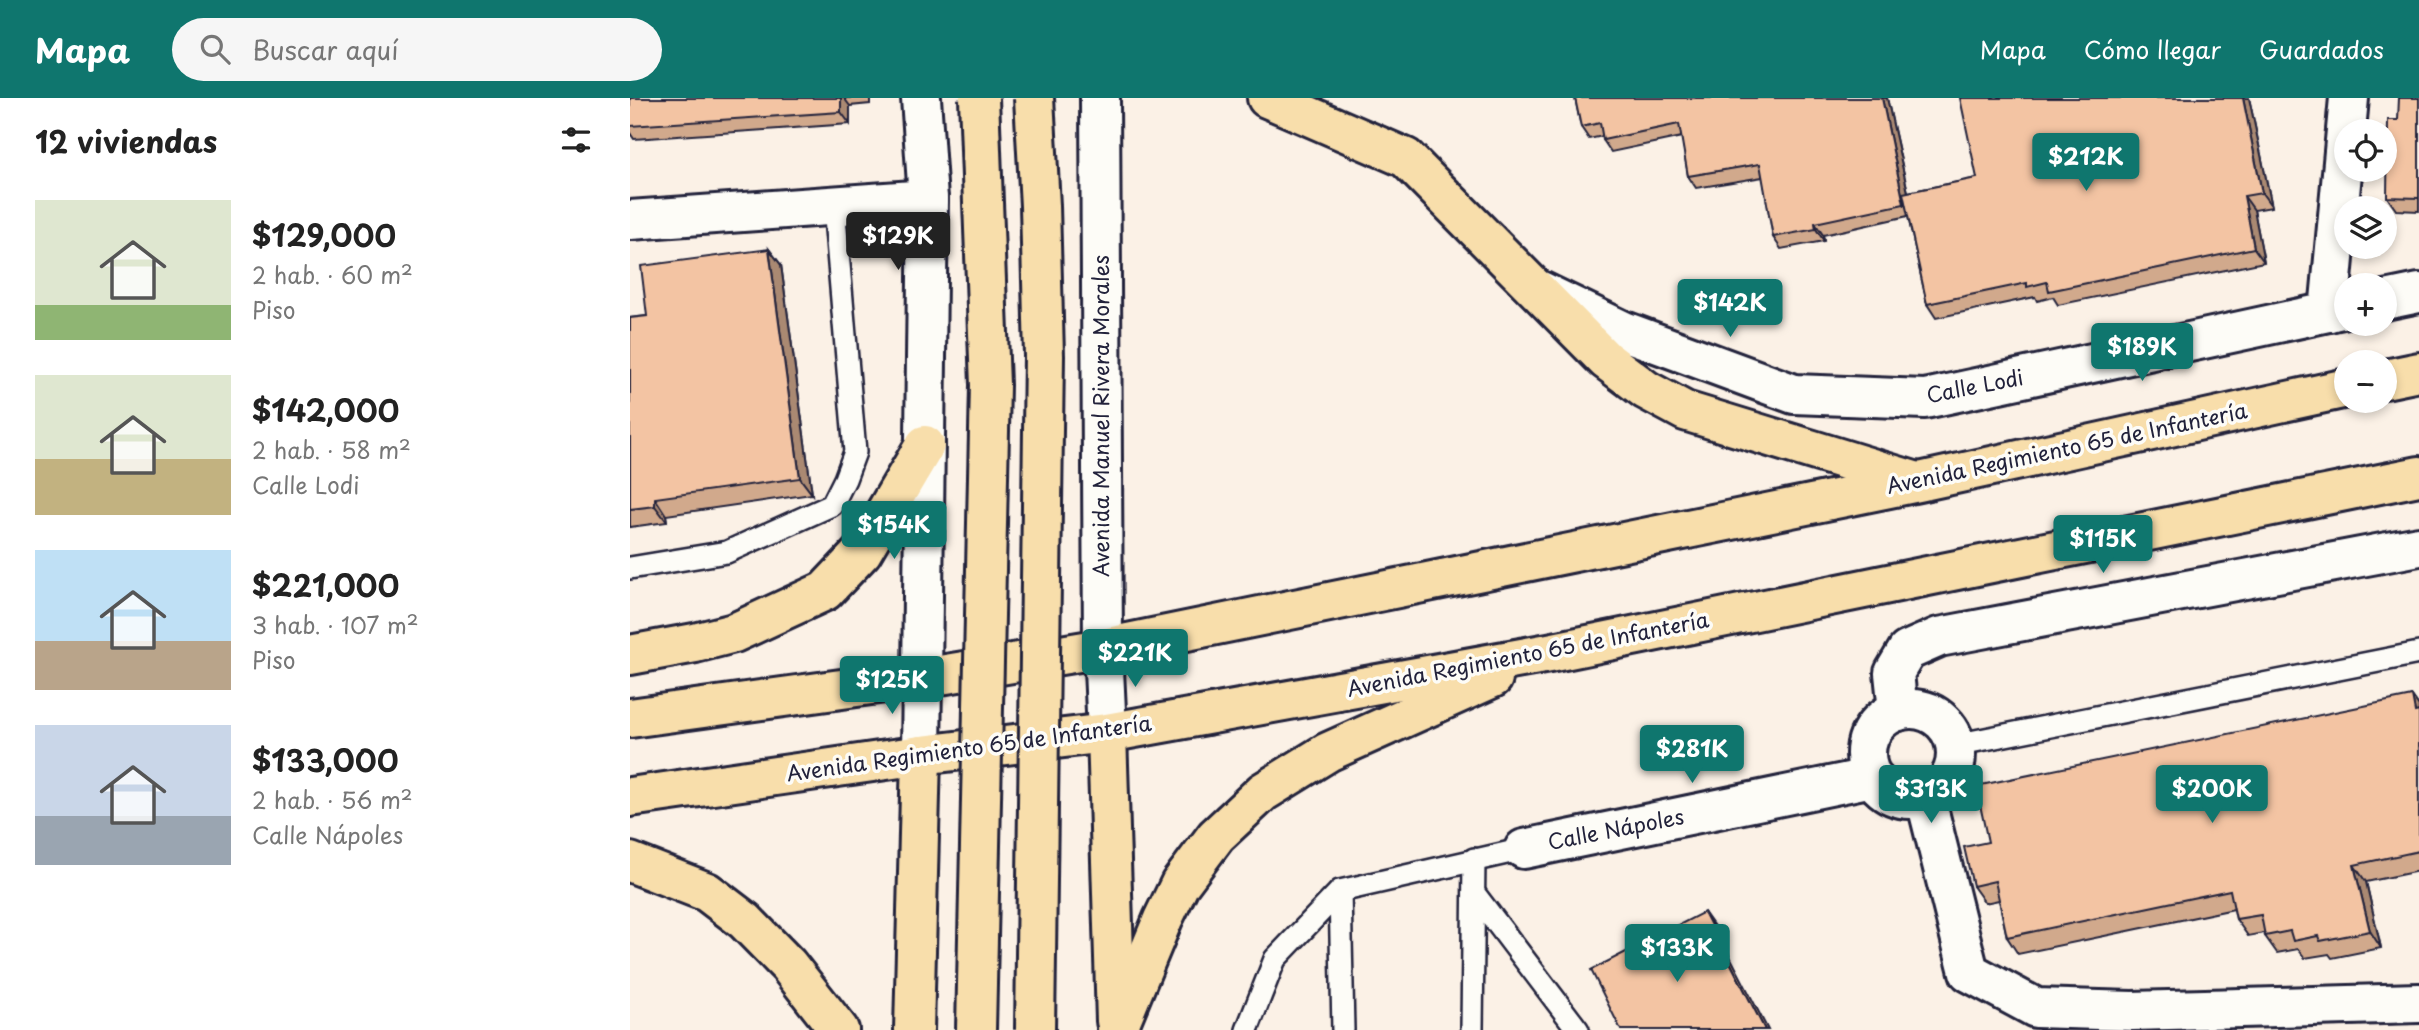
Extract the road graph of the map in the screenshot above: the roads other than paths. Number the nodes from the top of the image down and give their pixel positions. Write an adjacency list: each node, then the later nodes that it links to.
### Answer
1 (921, 98): 7 (street)
2 (979, 98): 44 (highway, bridge)
3 (1034, 98): 45 (highway, bridge)
4 (1100, 98): 23 (street, Avenida Manuel Rivera Morales)
5 (1267, 98): 11 (highway)
6 (2349, 98): 10 (street)
7 (928, 199): 8 (street); 18 (street)
8 (834, 206): 9 (street); 22 (lane)
9 (630, 220)
10 (2340, 273)
11 (1533, 287): 14 (street, Calle Lodi); 20 (highway)
12 (2419, 293): 13 (street)
13 (2397, 298)
14 (2334, 311)
15 (2419, 372): 16 (highway)
16 (2397, 377)
17 (2334, 391): 20 (highway, Avenida Regimiento 65 de Infantería)
18 (925, 445): 26 (highway); 27 (street)
19 (2419, 476): 24 (highway, Avenida Regimiento 65 de Infantería)
20 (1919, 482): 23 (highway, Avenida Regimiento 65 de Infantería)
21 (2419, 546): 28 (street)
22 (630, 568)
23 (1104, 648): 27 (highway, Avenida Regimiento 65 de Infantería); 30 (street, Avenida Manuel Rivera Morales)
24 (1549, 653): 30 (highway, Avenida Regimiento 65 de Infantería); 46 (highway)
25 (2419, 653): 31 (lane)
26 (630, 655)
27 (922, 678): 29 (highway, Avenida Regimiento 65 de Infantería); 32 (street)
28 (1898, 711): 31 (street); 33 (street)
29 (630, 718)
30 (1107, 733): 32 (highway, Avenida Regimiento 65 de Infantería); 46 (highway)
31 (1955, 745): 34 (street)
32 (921, 755): 35 (highway, Avenida Regimiento 65 de Infantería); 43 (highway)
33 (1873, 777): 34 (street); 36 (street, Calle Nápoles)
34 (1925, 796): 41 (street)
35 (630, 797)
36 (1524, 849): 37 (lane)
37 (1474, 859): 39 (lane); 40 (lane)
38 (630, 862): 42 (highway)
39 (1340, 891): 47 (lane); 48 (lane)
40 (1474, 893): 49 (lane); 50 (lane)
41 (2419, 1003)
42 (839, 1030)
43 (914, 1030)
44 (976, 1030)
45 (1035, 1030)
46 (1117, 1030)
47 (1247, 1030)
48 (1343, 1030)
49 (1472, 1030)
50 (1578, 1030)

